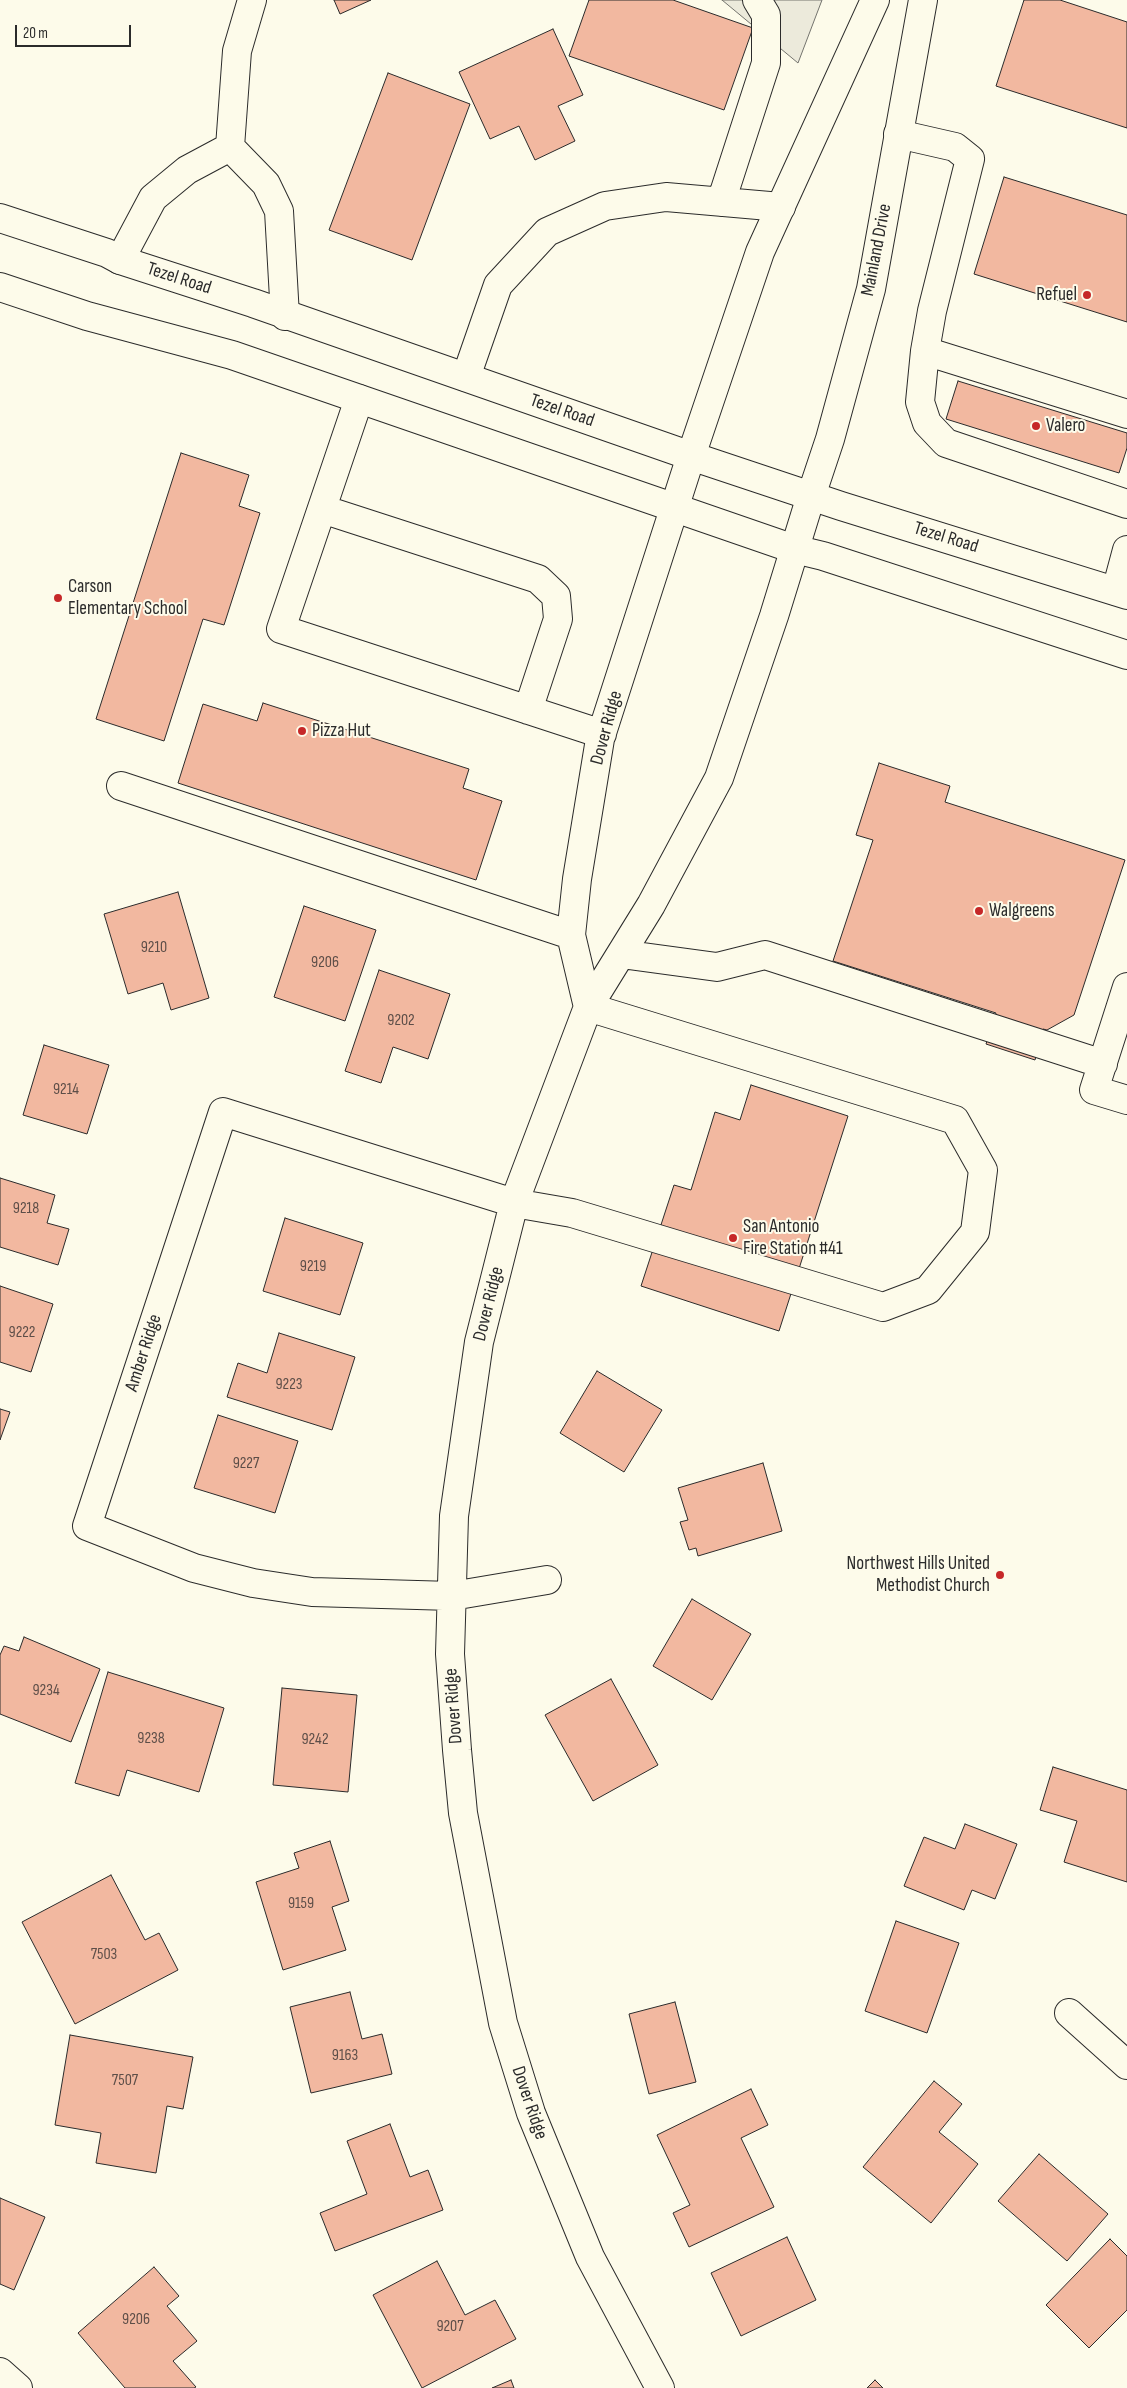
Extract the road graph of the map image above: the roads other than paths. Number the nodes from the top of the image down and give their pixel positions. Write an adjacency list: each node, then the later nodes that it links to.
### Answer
1 (252, 0): 6 (street)
2 (758, 0): 7 (street)
3 (875, 0): 8 (street)
4 (923, 0): 5 (street, Mainland Drive)
5 (898, 134): 13 (street); 18 (street, Mainland Drive)
6 (230, 147): 10 (street); 12 (street)
7 (721, 202): 8 (street); 14 (street)
8 (781, 207): 17 (street)
9 (0, 218): 10 (street, Tezel Road)
10 (120, 260): 12 (street, Tezel Road)
11 (0, 287): 15 (street)
12 (285, 316): 14 (street, Tezel Road)
13 (925, 351): 16 (street); 19 (street)
14 (466, 377): 17 (street, Tezel Road)
15 (359, 398): 20 (street); 21 (street)
16 (1127, 414)
17 (691, 456): 18 (street, Tezel Road); 20 (street, Dover Ridge)
18 (812, 496): 22 (street, Dover Ridge); 24 (street, Tezel Road)
19 (1127, 504)
20 (674, 508): 22 (street); 27 (street, Dover Ridge)
21 (322, 509): 26 (street); 26 (street)
22 (794, 549): 25 (street); 30 (street, Dover Ridge)
23 (1127, 550): 24 (street)
24 (1121, 593)
25 (1127, 655)
26 (528, 710): 27 (street)
27 (602, 734): 29 (street, Dover Ridge)
28 (121, 786): 29 (street)
29 (571, 935): 32 (street, Dover Ridge)
30 (621, 954): 32 (street, Dover Ridge); 33 (street)
31 (1127, 988): 33 (street)
32 (588, 1007): 35 (street, Dover Ridge); 35 (street)
33 (1103, 1064): 34 (street)
34 (1127, 1100)
35 (514, 1203): 37 (street, Dover Ridge); 37 (street, Amber Ridge)
36 (547, 1580): 37 (street)
37 (452, 1596): 42 (street, Dover Ridge)
38 (1069, 2013): 39 (street)
39 (1127, 2065)
40 (0, 2372): 41 (street)
41 (18, 2388)
42 (660, 2388)

